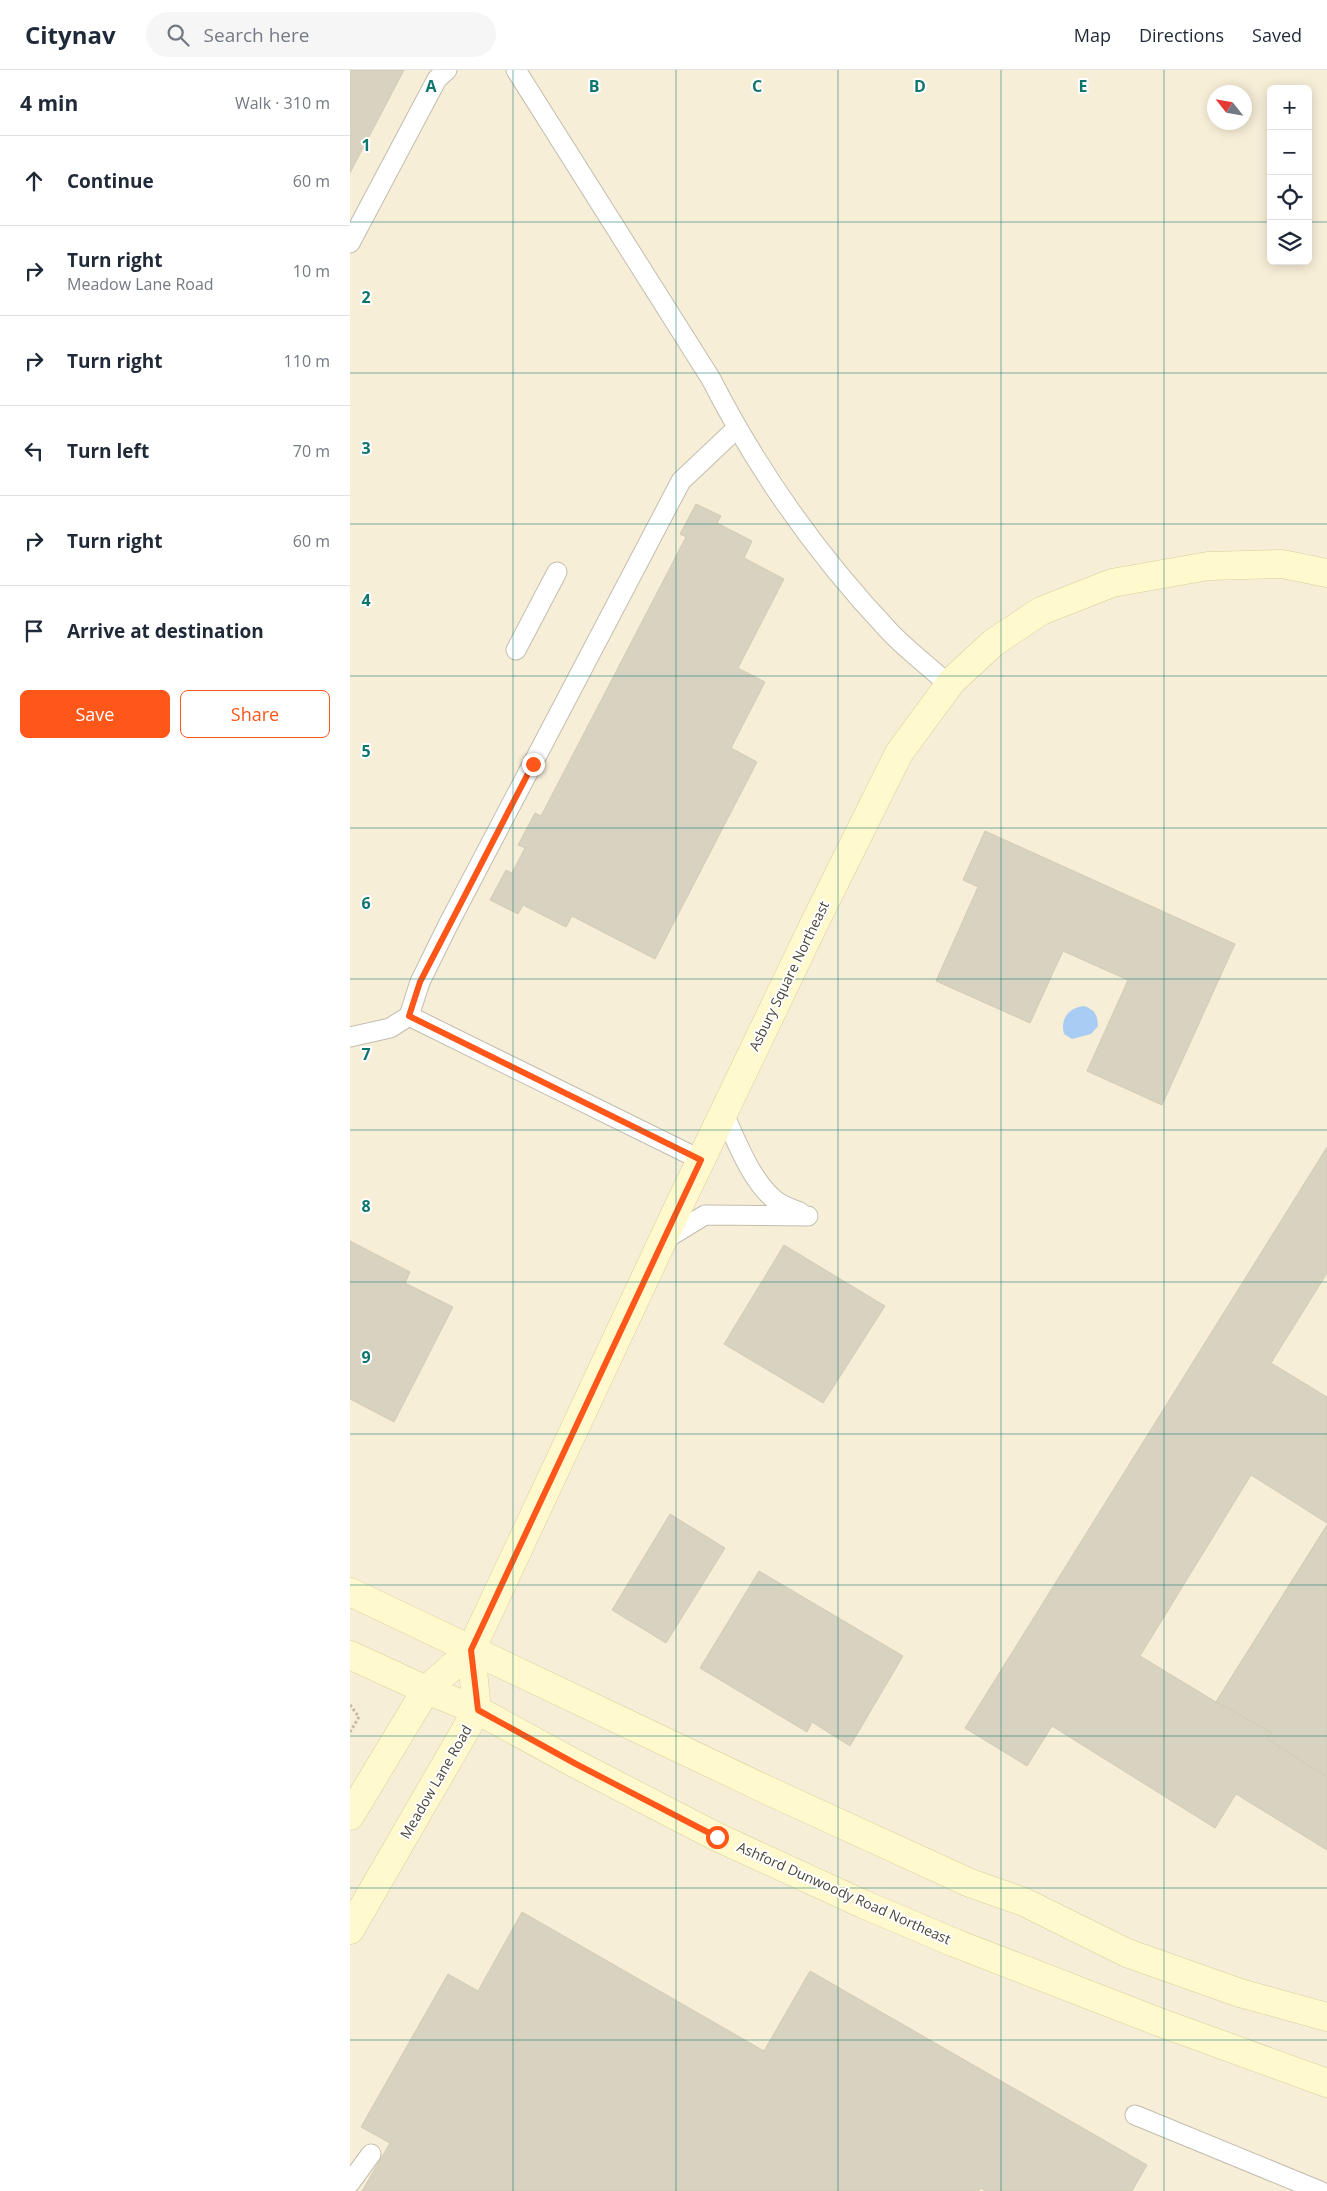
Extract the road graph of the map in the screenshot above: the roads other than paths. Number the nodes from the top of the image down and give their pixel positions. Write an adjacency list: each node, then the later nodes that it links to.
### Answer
1 (447, 70): 3 (lane)
2 (516, 70): 4 (lane)
3 (350, 243)
4 (736, 429): 8 (lane); 9 (lane)
5 (558, 572): 7 (lane)
6 (1327, 573): 8 (main road, Asbury Square Northeast)
7 (516, 650)
8 (949, 685): 11 (main road, Asbury Square Northeast)
9 (409, 1016): 10 (lane); 12 (lane)
10 (350, 1036)
11 (724, 1112): 12 (main road, Asbury Square Northeast); 13 (lane)
12 (701, 1160): 13 (main road, Asbury Square Northeast)
13 (662, 1241): 15 (main road, Asbury Square Northeast)
14 (350, 1592): 15 (main road)
15 (471, 1650): 17 (main road); 18 (main road, Meadow Lane Road); 21 (main road)
16 (350, 1655): 17 (main road, Ashford Dunwoody Road Northeast)
17 (426, 1690): 18 (main road, Ashford Dunwoody Road Northeast); 19 (main road)
18 (478, 1710): 20 (main road, Meadow Lane Road); 24 (main road, Ashford Dunwoody Road Northeast)
19 (350, 1816)
20 (350, 1930)
21 (1240, 1993): 22 (main road); 23 (main road)
22 (1327, 1998)
23 (1327, 2017)
24 (1327, 2083)
25 (1135, 2115): 28 (lane)
26 (371, 2154): 27 (lane)
27 (350, 2183)
28 (1320, 2191)

